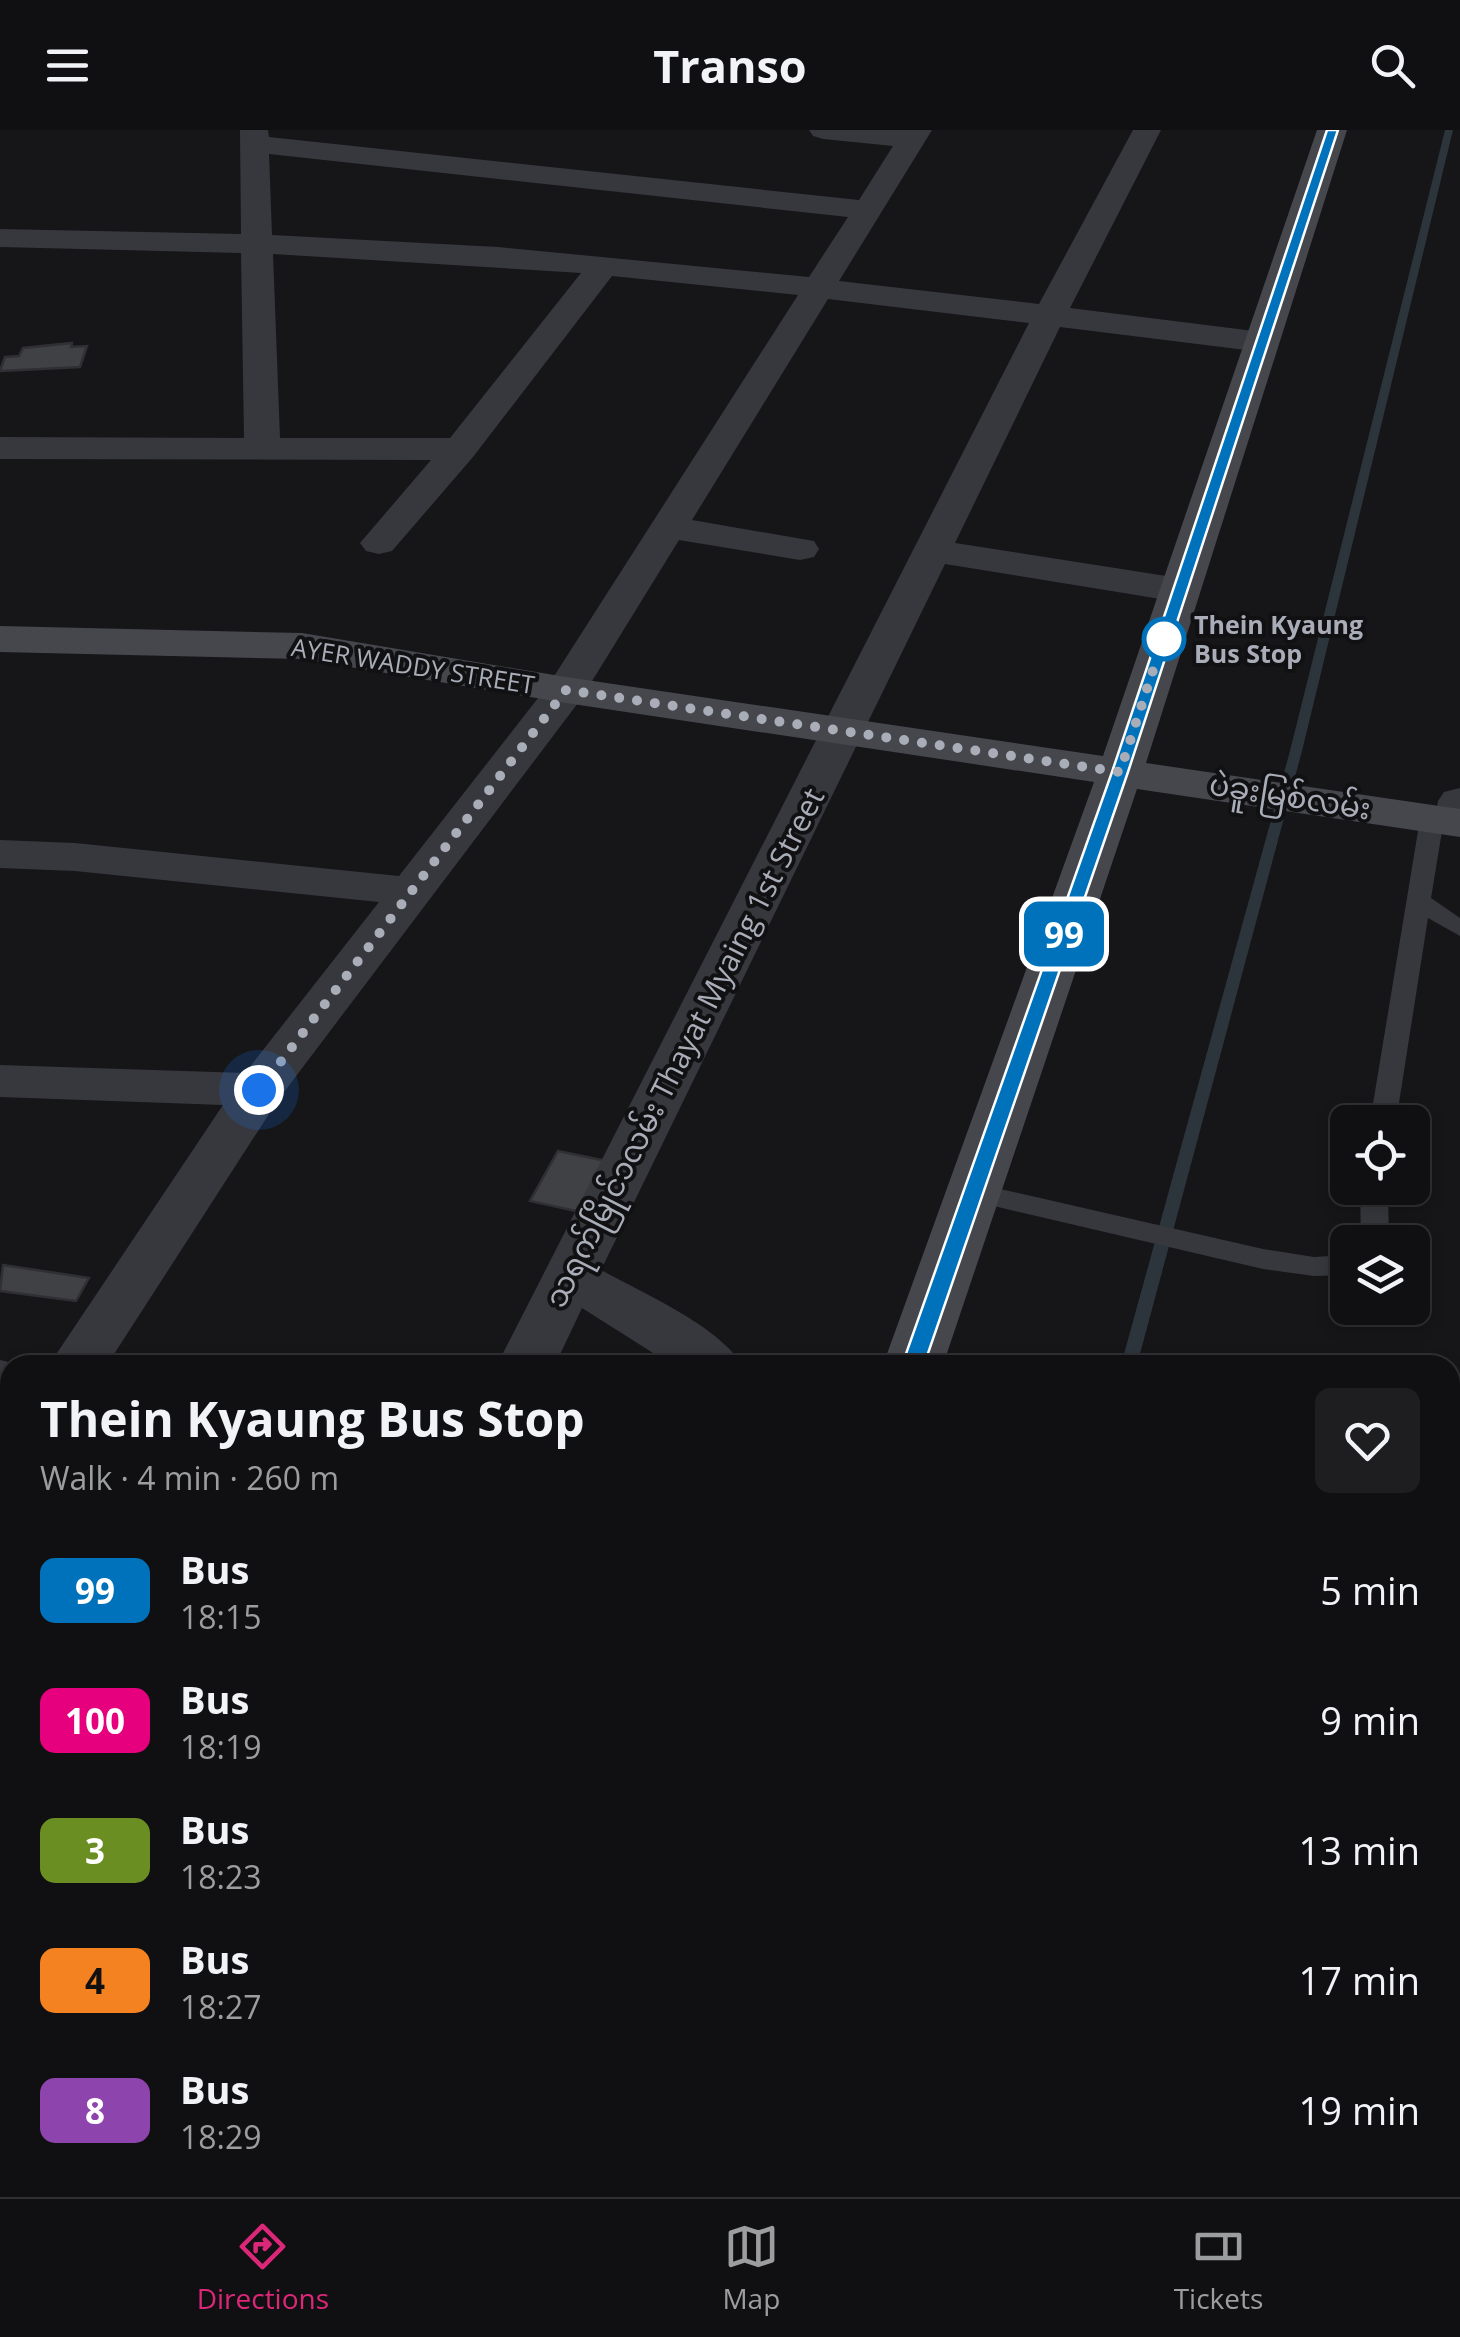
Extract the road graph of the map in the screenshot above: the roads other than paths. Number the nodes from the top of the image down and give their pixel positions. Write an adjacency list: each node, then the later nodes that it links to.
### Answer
1 (823, 130): 4 (street)
2 (1147, 130): 11 (street, သရက်မြိုင်၁လမ်း Thayat Myaing 1st Street)
3 (1332, 130): 12 (main road)
4 (915, 134): 6 (street)
5 (254, 137): 6 (street); 8 (street)
6 (869, 210): 10 (street)
7 (0, 238): 8 (street)
8 (257, 244): 9 (street); 14 (street)
9 (603, 266): 10 (street); 15 (street)
10 (818, 288): 11 (street); 16 (street)
11 (1049, 316): 12 (street); 19 (street, သရက်မြိုင်၁လမ်း Thayat Myaing 1st Street)
12 (1262, 342): 20 (main road)
13 (0, 448): 14 (street)
14 (262, 448): 15 (street)
15 (460, 449): 17 (street)
16 (668, 527): 18 (street); 22 (street)
17 (380, 543)
18 (800, 549)
19 (935, 551): 20 (street); 23 (street, သရက်မြိုင်၁လမ်း Thayat Myaing 1st Street)
20 (1180, 590): 24 (main road)
21 (0, 639): 22 (main road, AYER WADDY STREET)
22 (566, 690): 23 (main road, AYER WADDY STREET); 27 (street)
23 (844, 731): 24 (main road, AYER WADDY STREET); 35 (street, သရက်မြိုင်၁လမ်း Thayat Myaing 1st Street)
24 (1120, 772): 25 (main road, ပဲခူးမြစ်လမ်း); 33 (main road)
25 (1452, 816): 28 (lane)
26 (0, 854): 27 (street)
27 (412, 891): 31 (street)
28 (1419, 902): 29 (lane); 32 (lane)
29 (1460, 929)
30 (0, 1081): 31 (street)
31 (259, 1090): 36 (street)
32 (1387, 1105)
33 (974, 1192): 34 (lane); 39 (main road)
34 (1330, 1267)
35 (570, 1277): 37 (street, သရက်မြိုင်၁လမ်း Thayat Myaing 1st Street); 38 (street)
36 (85, 1355)
37 (531, 1355)
38 (699, 1355)
39 (917, 1355)

